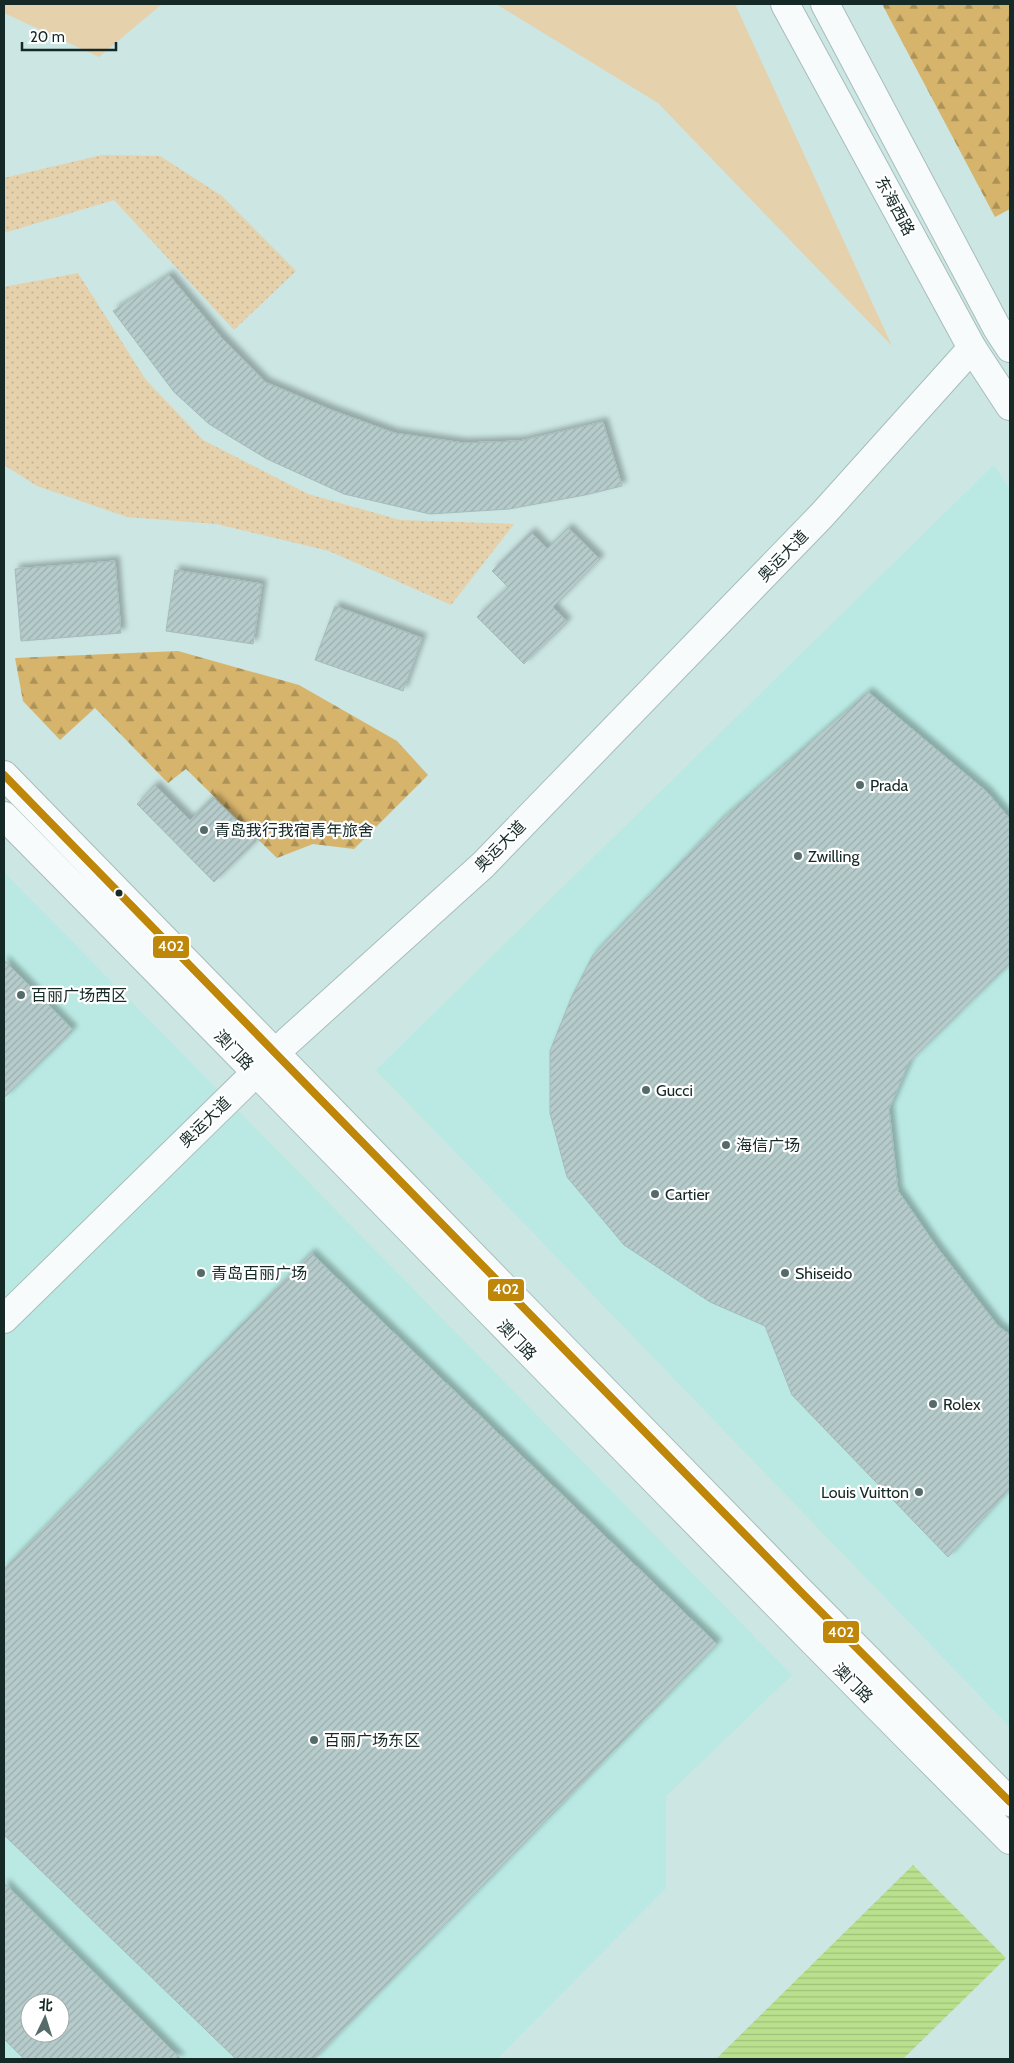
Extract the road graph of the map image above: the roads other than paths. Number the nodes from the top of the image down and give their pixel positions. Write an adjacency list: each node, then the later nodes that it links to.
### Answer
1 (785, 4): 4 (main road, 东海西路)
2 (824, 4): 3 (main road, 东海西路)
3 (1006, 332)
4 (972, 348): 5 (main road, 东海西路); 8 (main road, 奥运大道)
5 (1010, 406)
6 (4, 776): 8 (main road, 澳门路)
7 (4, 816): 9 (main road, 澳门路)
8 (276, 1053): 9 (main road, 奥运大道); 11 (main road, 澳门路)
9 (256, 1072): 10 (main road, 奥运大道); 12 (main road, 澳门路)
10 (4, 1319)
11 (1010, 1802)
12 (1010, 1840)

